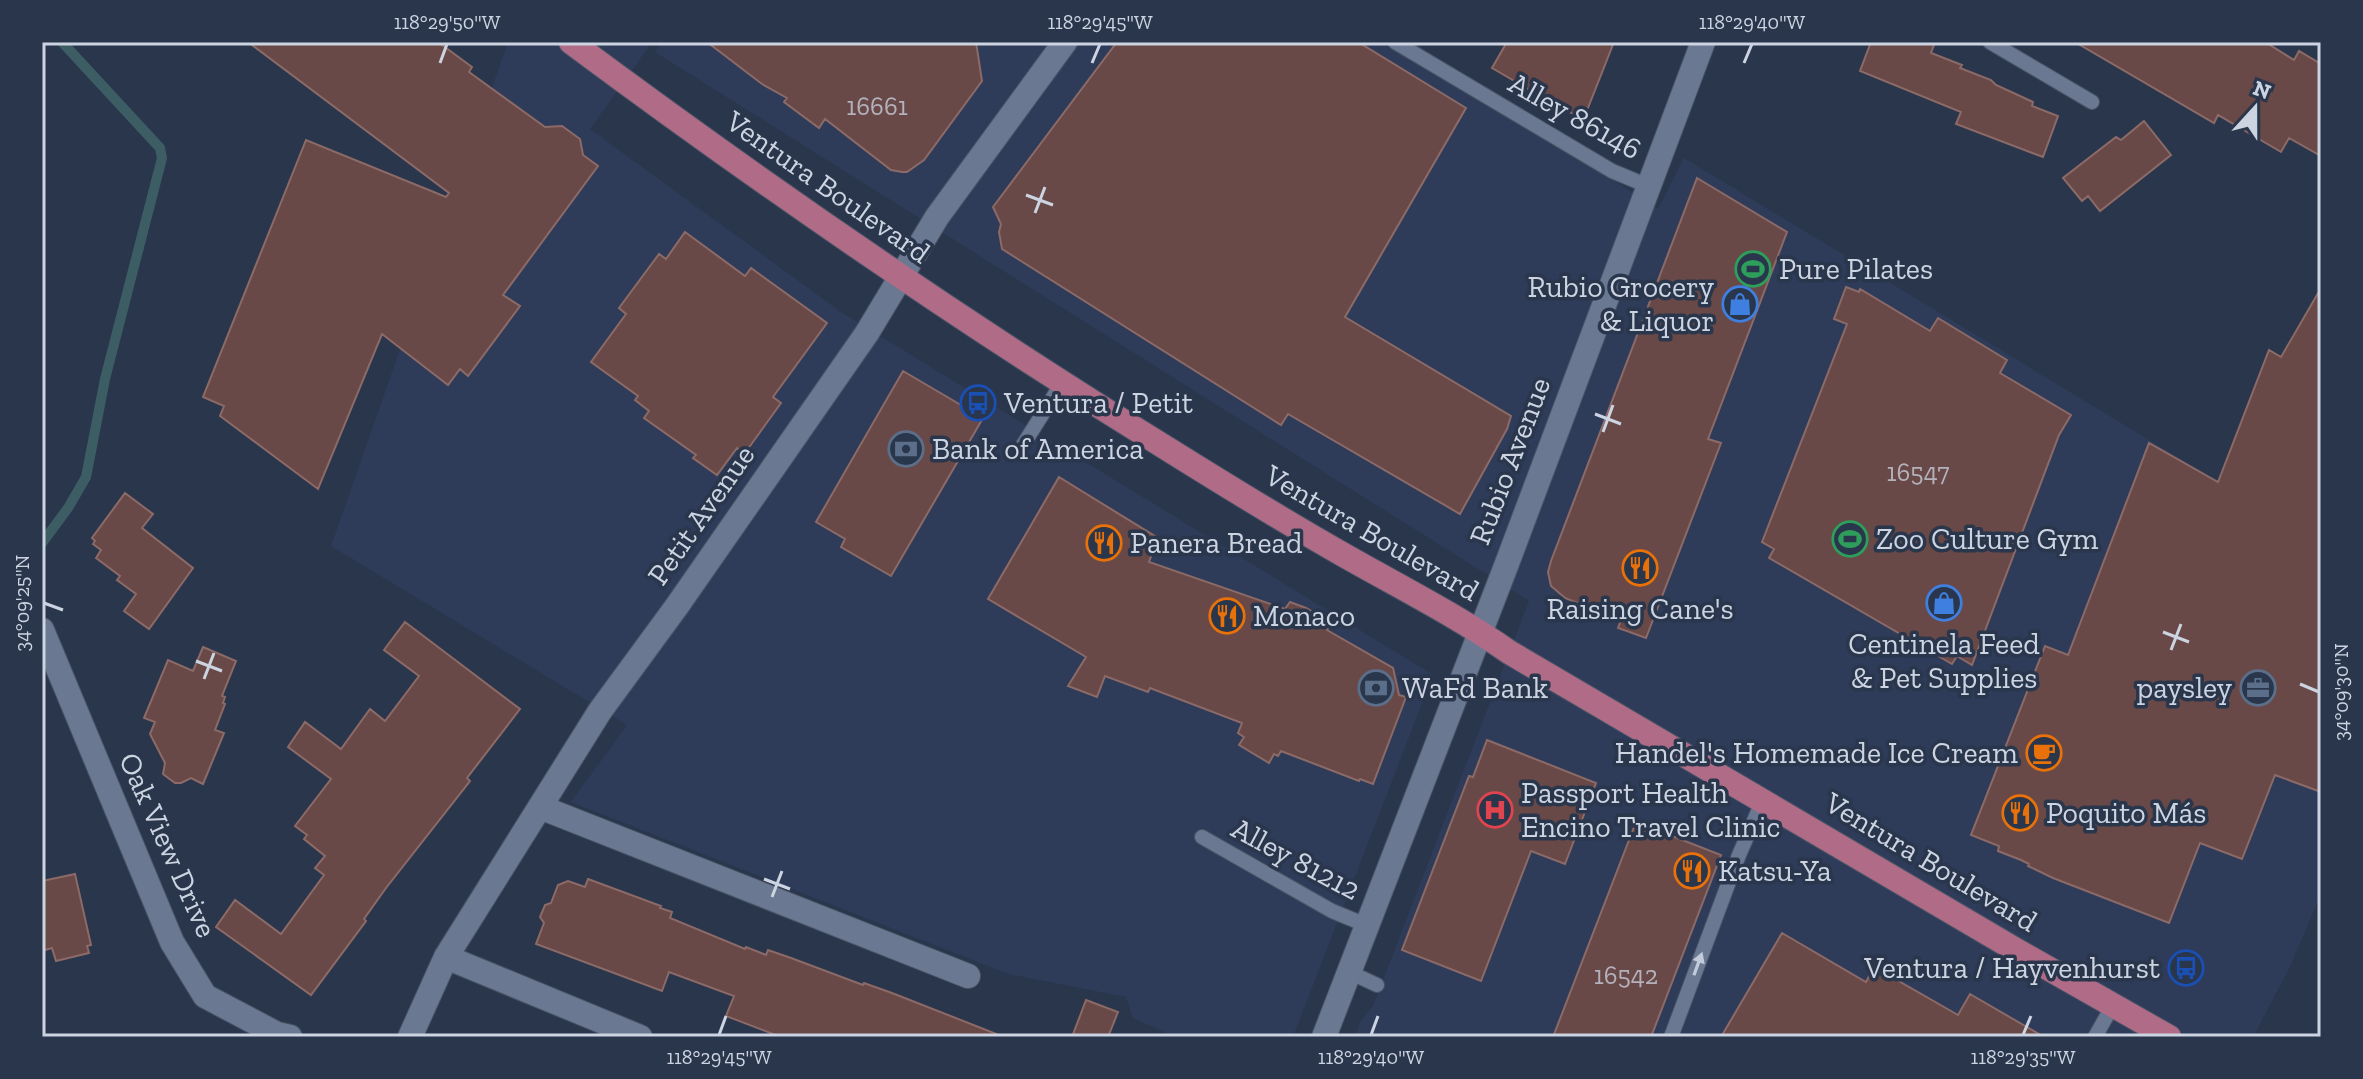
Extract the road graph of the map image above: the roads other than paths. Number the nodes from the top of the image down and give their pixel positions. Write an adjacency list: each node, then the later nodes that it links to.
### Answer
1 (571, 42): 8 (main road, Ventura Boulevard)
2 (1065, 42): 8 (street, Petit Avenue)
3 (1395, 42): 7 (lane, Alley 86146)
4 (1703, 42): 7 (street, Rubio Avenue)
5 (1990, 42): 6 (lane)
6 (2092, 102)
7 (1648, 186): 12 (street, Rubio Avenue)
8 (900, 277): 9 (main road, Ventura Boulevard); 14 (street, Petit Avenue)
9 (1062, 383): 10 (lane); 12 (main road, Ventura Boulevard)
10 (1023, 445)
11 (42, 630): 22 (street, Oak View Drive)
12 (1480, 632): 13 (main road, Ventura Boulevard); 16 (street, Rubio Avenue)
13 (1763, 800): 21 (main road, Ventura Boulevard); 26 (lane, one-way to 13)
14 (540, 807): 17 (street, Petit Avenue); 19 (street)
15 (1202, 837): 16 (lane, Alley 81212)
16 (1366, 925): 18 (street, Rubio Avenue)
17 (446, 957): 23 (street, Petit Avenue); 24 (street)
18 (1349, 972): 20 (lane); 25 (street, Rubio Avenue)
19 (968, 976)
20 (1377, 985)
21 (2113, 1005): 27 (lane); 28 (main road, Ventura Boulevard)
22 (290, 1037)
23 (410, 1037)
24 (640, 1037)
25 (1324, 1037)
26 (1671, 1037)
27 (2095, 1037)
28 (2169, 1037)

